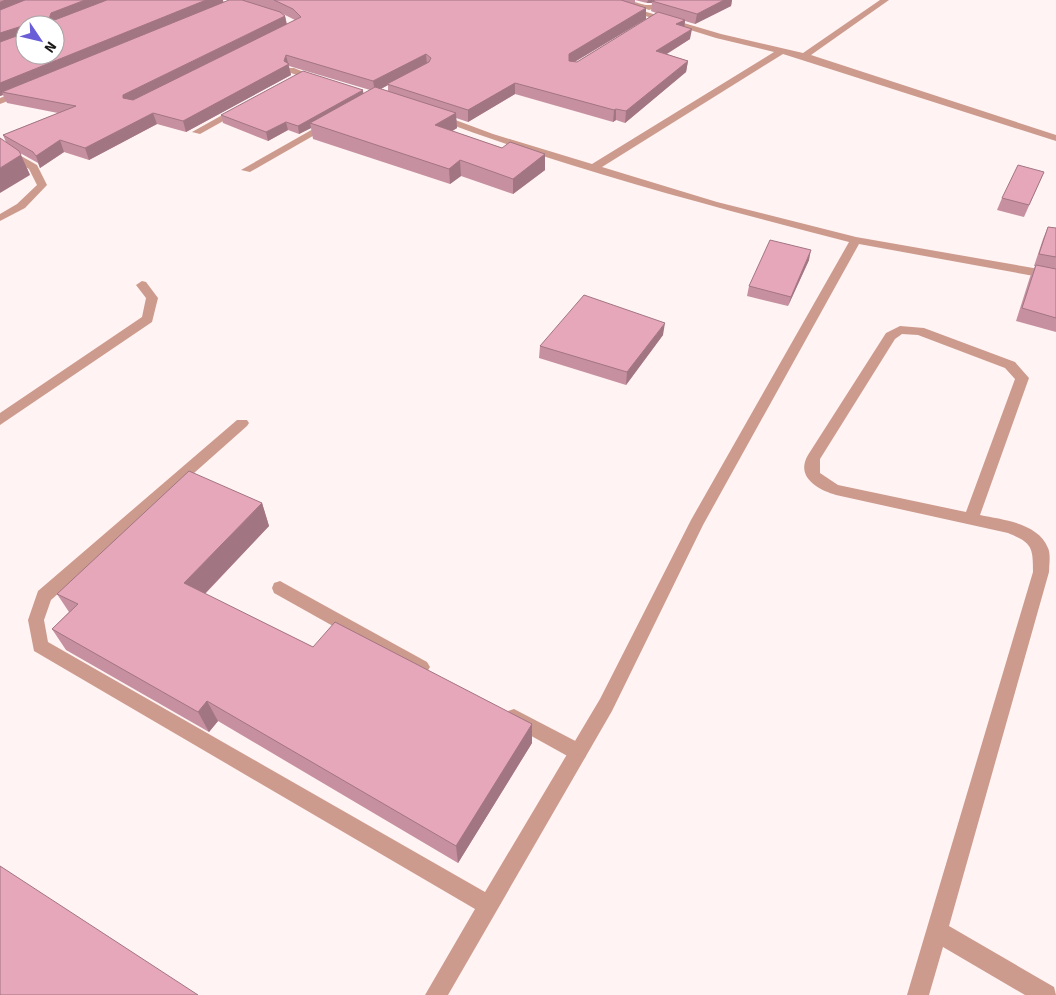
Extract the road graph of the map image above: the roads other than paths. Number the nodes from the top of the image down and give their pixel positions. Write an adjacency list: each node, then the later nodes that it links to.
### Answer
1 (598, 0): 5 (street)
2 (627, 0): 3 (street)
3 (678, 0)
4 (885, 0): 6 (street)
5 (781, 51): 6 (street); 19 (street)
6 (804, 56): 17 (street)
7 (291, 70): 8 (street)
8 (303, 74): 9 (street); 10 (street)
9 (287, 83)
10 (330, 83)
11 (28, 90): 12 (street)
12 (0, 101)
13 (246, 106): 16 (street)
14 (426, 113): 19 (street)
15 (341, 117): 20 (street)
16 (197, 132)
17 (1056, 138)
18 (0, 147): 21 (street)
19 (593, 168): 22 (street)
20 (246, 170)
21 (0, 218)
22 (856, 240): 23 (street); 31 (street)
23 (1056, 276)
24 (142, 285): 25 (street)
25 (0, 420)
26 (242, 423): 32 (street)
27 (972, 520): 27 (street); 33 (street)
28 (280, 588): 29 (street)
29 (440, 677)
30 (500, 710): 31 (street)
31 (578, 752): 32 (street)
32 (488, 905): 34 (street)
33 (936, 931): 35 (street); 36 (street)
34 (436, 995)
35 (918, 995)
36 (1046, 995)

